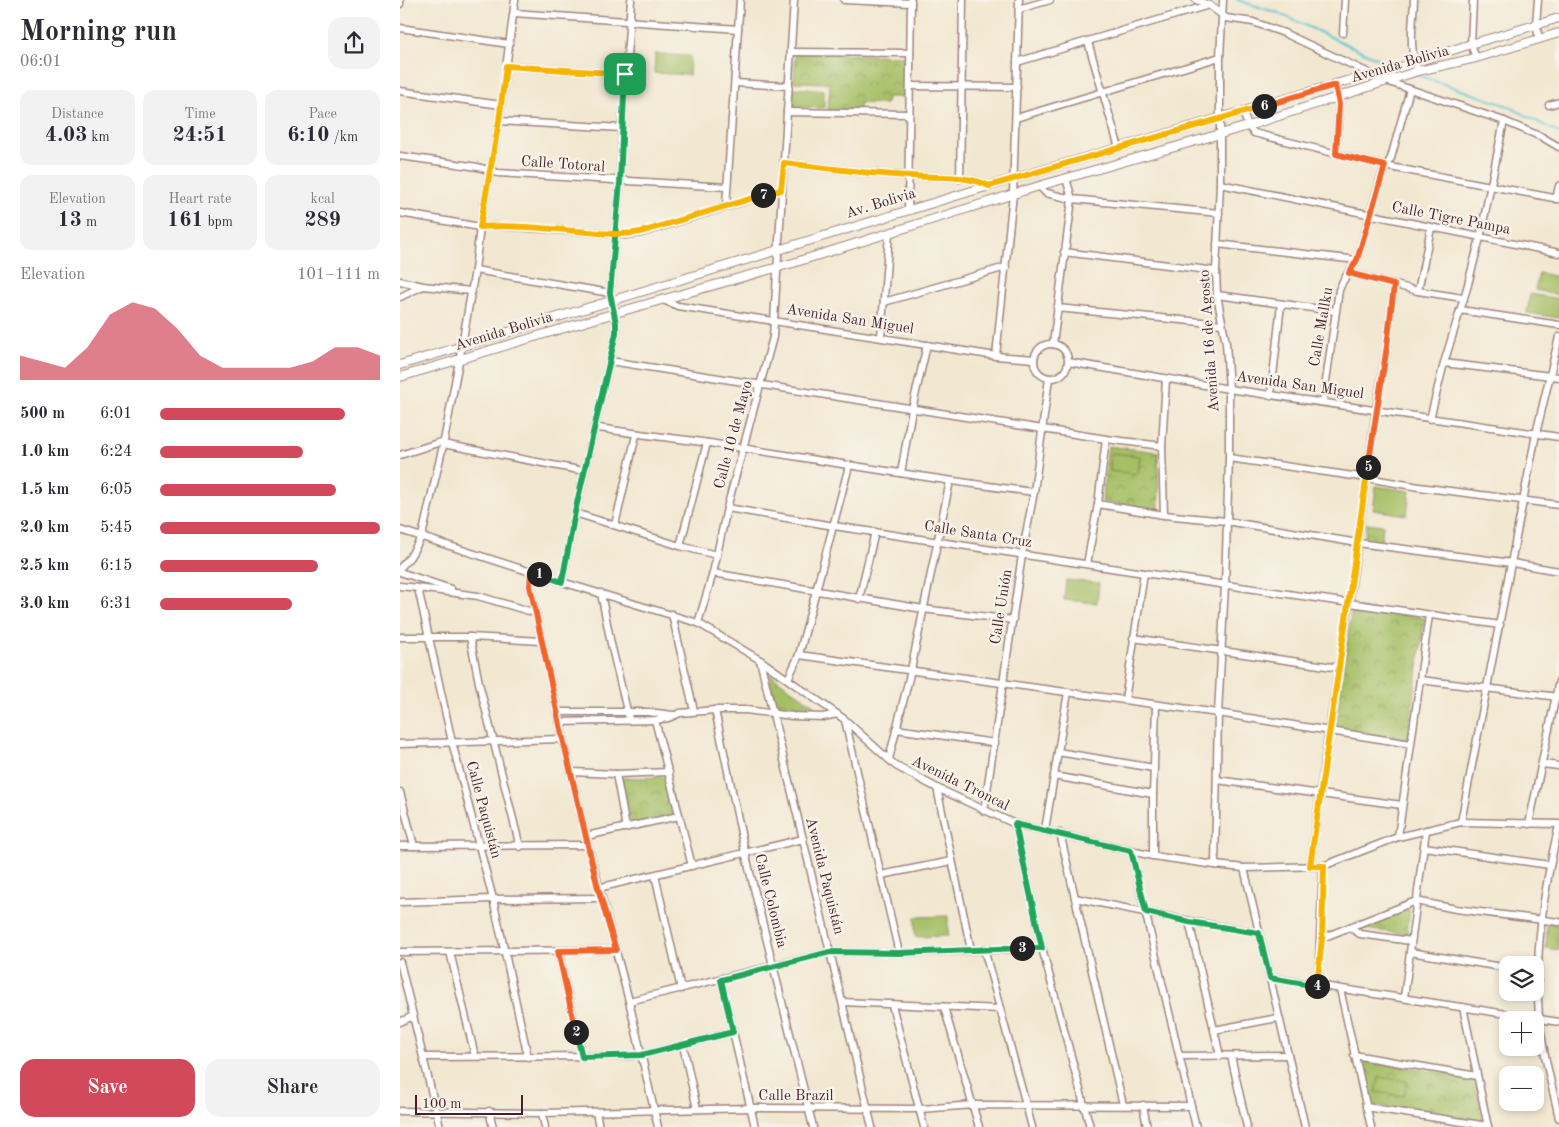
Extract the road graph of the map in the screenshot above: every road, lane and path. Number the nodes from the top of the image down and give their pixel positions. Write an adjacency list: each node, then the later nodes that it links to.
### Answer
1 (400, 0): 17 (street)
2 (515, 0): 20 (street)
3 (631, 0): 23 (street)
4 (740, 0): 26 (street)
5 (794, 0): 33 (street)
6 (844, 0): 16 (street)
7 (963, 0): 48 (street)
8 (1020, 0): 19 (street)
9 (1050, 0): 19 (street)
10 (1196, 0): 18 (street)
11 (1223, 0): 21 (street, Avenida 16 de Agosto)
12 (1345, 0): 27 (street)
13 (1414, 0): 38 (street)
14 (1473, 0): 32 (street)
15 (1538, 0): 24 (street)
16 (911, 1): 34 (street)
17 (400, 4)
18 (1209, 5): 21 (street); 30 (street)
19 (1019, 9): 37 (street)
20 (514, 13): 23 (street); 31 (street)
21 (1223, 16): 35 (street, Avenida 16 de Agosto); 42 (street)
22 (1559, 18): 24 (street, Avenida Bolivia)
23 (630, 21): 26 (street); 41 (street)
24 (1536, 24): 29 (street); 32 (street, Avenida Bolivia)
25 (400, 28): 31 (street)
26 (738, 29): 44 (street)
27 (1343, 33)
28 (1559, 33): 29 (street, Avenida Bolivia)
29 (1540, 39): 36 (street, Avenida Bolivia)
30 (1088, 42): 37 (street); 52 (street)
31 (509, 44): 39 (street)
32 (1471, 44): 36 (street); 38 (street, Avenida Bolivia)
33 (791, 52): 34 (street); 46 (street)
34 (910, 53): 47 (street)
35 (1220, 57): 52 (street); 61 (street, Avenida 16 de Agosto)
36 (1476, 58): 40 (street, Avenida Bolivia)
37 (1017, 62): 49 (street)
38 (1411, 64): 40 (street); 42 (street, Av. Bolivia)
39 (506, 66): 41 (street); 55 (street)
40 (1418, 71): 43 (street, Avenida Bolivia)
41 (625, 74): 65 (street)
42 (1373, 75): 43 (street); 45 (street, Av. Bolivia)
43 (1386, 81): 50 (street); 53 (street, Avenida Bolivia)
44 (735, 83): 46 (street); 84 (street)
45 (1335, 85): 53 (street); 58 (street, Av. Bolivia)
46 (788, 86): 57 (street)
47 (910, 86): 48 (street); 59 (street)
48 (962, 87): 49 (street); 76 (street)
49 (1017, 87): 60 (street)
50 (1410, 89): 63 (street); 72 (street, Calle Mallku)
51 (400, 91): 55 (street)
52 (1103, 93): 60 (street); 68 (street)
53 (1338, 97): 64 (street, Avenida Bolivia); 69 (street)
54 (1559, 102): 56 (street)
55 (501, 105): 62 (street)
56 (1548, 105)
57 (787, 112): 59 (street); 71 (street)
58 (1243, 112): 61 (street, Av. Bolivia); 64 (street)
59 (909, 114): 74 (street)
60 (1016, 118): 77 (street)
61 (1220, 119): 66 (street, Avenida 16 de Agosto); 68 (street, Av. Bolivia)
62 (499, 121): 65 (street); 73 (street)
63 (1504, 121): 67 (street); 80 (street)
64 (1248, 126): 66 (street, Avenida Bolivia); 69 (street)
65 (622, 128): 78 (street)
66 (1220, 134): 75 (street, Av. Bolivia); 79 (street, Avenida 16 de Agosto)
67 (1559, 147)
68 (1119, 148): 77 (street, Av. Bolivia)
69 (1336, 154): 72 (street)
70 (400, 156): 73 (street, Calle Totoral)
71 (784, 163): 74 (street); 85 (street)
72 (1385, 166): 80 (street); 93 (street, Calle Mallku)
73 (491, 171): 78 (street, Calle Totoral); 94 (street)
74 (908, 176): 76 (street); 90 (street)
75 (1066, 178): 82 (street, Av. Bolivia); 87 (street)
76 (960, 179): 81 (street)
77 (1014, 179): 81 (street, Av. Bolivia); 86 (street)
78 (620, 182): 84 (street, Calle Totoral); 96 (street)
79 (1220, 184): 92 (street, Avenida 16 de Agosto); 93 (street, Calle Tigre Pampa)
80 (1489, 185): 88 (street); 98 (street)
81 (989, 186): 90 (street, Av. Bolivia)
82 (1039, 186): 86 (street, Av. Bolivia); 87 (street)
83 (1559, 186): 88 (street)
84 (727, 187): 89 (street)
85 (781, 190): 89 (street); 100 (street)
86 (1013, 194): 97 (street, Av. Bolivia); 104 (street)
87 (1072, 199): 92 (street); 101 (street)
88 (1558, 199)
89 (726, 206): 96 (street)
90 (908, 210): 100 (street, Av. Bolivia)
91 (400, 213): 94 (street)
92 (1219, 213): 99 (street, Avenida 16 de Agosto)
93 (1371, 215): 95 (street, Calle Tigre Pampa); 103 (street, Calle Mallku)
94 (480, 227): 96 (street); 106 (street)
95 (1430, 228): 98 (street, Calle Tigre Pampa); 113 (street)
96 (615, 234): 114 (street)
97 (889, 234): 105 (street, Av. Bolivia); 120 (street)
98 (1480, 238): 102 (street, Calle Tigre Pampa); 117 (street)
99 (1217, 244): 103 (street); 107 (street, Avenida 16 de Agosto)
100 (777, 250): 105 (street, Calle 10 de Mayo); 119 (street, Av. Bolivia)
101 (1064, 252): 107 (street); 122 (street)
102 (1559, 253)
103 (1357, 260): 108 (street, Calle Mallku)
104 (1006, 267): 120 (street); 134 (street)
105 (776, 268): 118 (street, Av. Bolivia); 126 (street, Calle 10 de Mayo)
106 (475, 270): 112 (street); 114 (street)
107 (1216, 271): 115 (street, Avenida 16 de Agosto)
108 (1349, 273): 110 (street); 124 (street, Calle Mallku)
109 (400, 281): 111 (street)
110 (1394, 285): 113 (street); 151 (street)
111 (423, 286): 112 (street); 116 (street)
112 (472, 291): 132 (street)
113 (1418, 292): 117 (street)
114 (610, 293): 119 (street)
115 (1217, 295): 121 (street); 127 (street, Avenida 16 de Agosto)
116 (400, 297)
117 (1463, 298): 123 (street)
118 (663, 300): 125 (street, Av. Bolivia); 126 (street, Avenida San Miguel)
119 (612, 302): 125 (street); 132 (street, Avenida Bolivia)
120 (884, 302): 130 (street)
121 (1281, 304): 124 (street); 148 (street)
122 (1057, 308): 127 (street); 131 (street)
123 (1460, 310): 128 (street); 139 (street)
124 (1335, 311): 149 (street, Calle Mallku)
125 (615, 313): 136 (street, Avenida Bolivia); 137 (street)
126 (774, 322): 130 (street, Avenida San Miguel); 146 (street, Calle 10 de Mayo)
127 (1222, 324): 147 (street, Avenida 16 de Agosto)
128 (1559, 325)
129 (1559, 337): 141 (street)
130 (882, 338): 133 (street, Avenida San Miguel)
131 (1052, 344): 135 (street); 138 (street)
132 (462, 345): 136 (street); 140 (street, Avenida Bolivia)
133 (927, 345): 134 (street, Avenida San Miguel); 150 (street)
134 (996, 356): 135 (street, Avenida San Miguel)
135 (1034, 359): 144 (street)
136 (459, 360): 143 (street, Avenida Bolivia); 159 (street)
137 (610, 361): 146 (street); 153 (street)
138 (1068, 362): 144 (street); 145 (street, Avenida San Miguel)
139 (1444, 363): 141 (street); 152 (street)
140 (400, 365)
141 (1549, 376): 142 (street); 155 (street)
142 (1559, 377)
143 (400, 378)
144 (1049, 378): 154 (street, Calle Unión)
145 (1166, 379): 147 (street, Avenida San Miguel); 161 (street)
146 (761, 385): 150 (street); 162 (street, Calle 10 de Mayo)
147 (1229, 389): 148 (street, Avenida San Miguel); 164 (street, Avenida 16 de Agosto)
148 (1271, 394): 149 (street, Avenida San Miguel)
149 (1323, 402): 151 (street, Avenida San Miguel)
150 (912, 408): 154 (street); 167 (street)
151 (1376, 410): 152 (street, Avenida San Miguel); 168 (street)
152 (1430, 419): 155 (street, Avenida San Miguel)
153 (594, 427): 156 (street); 166 (street)
154 (1042, 429): 158 (street); 170 (street, Calle Unión)
155 (1536, 434): 157 (street, Avenida San Miguel); 171 (street)
156 (636, 435): 160 (street); 178 (street)
157 (1559, 437)
158 (1106, 439): 161 (street); 172 (street)
159 (444, 443): 163 (street); 166 (street); 182 (street)
160 (707, 443): 162 (street); 185 (street)
161 (1162, 446): 176 (street)
162 (743, 448): 165 (street); 174 (street, Calle 10 de Mayo)
163 (400, 454)
164 (1228, 458): 168 (street); 177 (street, Avenida 16 de Agosto)
165 (849, 466): 167 (street); 179 (street)
166 (584, 470): 175 (street)
167 (901, 473): 169 (street)
168 (1366, 478): 171 (street); 184 (street)
169 (950, 481): 170 (street); 183 (street)
170 (1034, 492): 187 (street, Calle Unión)
171 (1524, 500): 173 (street); 188 (street)
172 (1098, 504): 176 (street); 189 (street)
173 (1559, 504)
174 (727, 508): 179 (street, Calle Santa Cruz); 186 (street, Calle 10 de Mayo)
175 (575, 512): 178 (street); 196 (street)
176 (1164, 515): 177 (street)
177 (1226, 521): 184 (street); 198 (street, Avenida 16 de Agosto)
178 (615, 525): 185 (street)
179 (834, 526): 181 (street, Calle Santa Cruz); 200 (street)
180 (400, 530): 182 (street, Avenida Troncal)
181 (875, 532): 183 (street, Calle Santa Cruz); 203 (street)
182 (422, 536): 190 (street); 191 (street, Avenida Troncal)
183 (937, 541): 187 (street, Calle Santa Cruz); 205 (street)
184 (1358, 542): 188 (street); 204 (street)
185 (680, 546): 186 (street)
186 (717, 555): 194 (street, Calle 10 de Mayo)
187 (1022, 555): 189 (street, Calle Santa Cruz); 209 (street, Calle Unión)
188 (1512, 563): 193 (street); 211 (street)
189 (1087, 564): 195 (street, Calle Santa Cruz)
190 (400, 568)
191 (531, 571): 196 (street, Avenida Troncal); 206 (street)
192 (400, 572): 201 (street)
193 (1559, 572)
194 (713, 573): 200 (street); 210 (street, Calle 10 de Mayo)
195 (1144, 574): 198 (street, Calle Santa Cruz); 215 (street)
196 (562, 582): 202 (street, Avenida Troncal)
197 (400, 586): 199 (street)
198 (1225, 586): 204 (street, Calle Santa Cruz); 217 (street, Avenida 16 de Agosto)
199 (418, 588): 201 (street); 213 (street, Calle Paquistán)
200 (816, 592): 203 (street); 218 (street)
201 (464, 593): 206 (street)
202 (601, 593): 207 (street, Avenida Troncal); 237 (street)
203 (859, 599): 205 (street)
204 (1349, 604): 208 (street, Calle Santa Cruz); 220 (street)
205 (923, 609): 209 (street); 221 (street)
206 (536, 613): 216 (street)
207 (672, 614): 210 (street, Avenida Troncal); 232 (street)
208 (1429, 615): 211 (street, Calle Santa Cruz); 223 (street)
209 (1013, 620): 225 (street, Calle Unión)
210 (698, 622): 219 (street, Avenida Troncal)
211 (1500, 625): 226 (street)
212 (400, 637): 213 (street)
213 (428, 637): 214 (street); 245 (street, Calle Paquistán)
214 (470, 637): 216 (street); 246 (street)
215 (1133, 638): 217 (street); 229 (street)
216 (541, 641): 233 (street)
217 (1222, 651): 220 (street); 235 (street, Avenida 16 de Agosto)
218 (800, 655): 221 (street); 222 (street)
219 (760, 660): 222 (street, Avenida Troncal); 234 (street, Avenida Paquistán)
220 (1340, 668): 243 (street)
221 (911, 670): 225 (street); 242 (street)
222 (788, 679): 236 (street, Avenida Troncal)
223 (1420, 680): 226 (street); 249 (street)
224 (1559, 681): 228 (street)
225 (1003, 682): 227 (street); 248 (street, Calle Unión)
226 (1488, 689): 228 (street); 267 (street)
227 (1068, 692): 229 (street); 250 (street)
228 (1557, 697): 252 (street)
229 (1125, 700): 230 (street)
230 (1156, 706): 235 (street); 254 (street)
231 (715, 710): 232 (street); 234 (street); 285 (street, Calle Colombia)
232 (694, 711): 238 (street)
233 (557, 712): 237 (street); 241 (street)
234 (772, 713): 236 (street); 277 (street, Avenida Paquistán)
235 (1218, 713): 243 (street); 259 (street, Avenida 16 de Agosto)
236 (837, 714): 239 (street, Avenida Troncal)
237 (628, 716): 238 (street); 240 (street); 241 (street)
238 (675, 716): 240 (street)
239 (844, 719): 251 (street, Avenida Troncal); 295 (street)
240 (655, 720): 256 (street)
241 (559, 722): 244 (street)
242 (896, 729): 248 (street); 251 (street)
243 (1329, 730): 249 (street); 263 (street)
244 (563, 739): 246 (street); 255 (street)
245 (452, 742): 246 (street); 247 (street); 278 (street, Calle Paquistán)
246 (495, 742): 281 (street)
247 (400, 744)
248 (995, 744): 265 (street, Calle Unión)
249 (1411, 744): 264 (street)
250 (1058, 752): 254 (street); 258 (street)
251 (889, 759): 260 (street, Avenida Troncal)
252 (1542, 764): 253 (street); 269 (street)
253 (1559, 766)
254 (1154, 768): 262 (street)
255 (572, 772): 257 (street); 275 (street)
256 (669, 772): 257 (street); 266 (street)
257 (616, 774): 271 (street)
258 (1054, 776): 262 (street); 272 (street)
259 (1217, 780): 263 (street); 290 (street, Avenida 16 de Agosto)
260 (937, 788): 265 (street, Avenida Troncal); 287 (street)
261 (400, 792): 280 (street)
262 (1153, 794): 286 (street)
263 (1320, 795): 264 (street); 291 (street)
264 (1402, 805): 276 (street)
265 (984, 810): 268 (street, Avenida Troncal)
266 (679, 816): 271 (street); 289 (street)
267 (1461, 822): 269 (street, Avenida Troncal); 273 (street, Avenida Troncal)
268 (1015, 824): 272 (street, Avenida Troncal); 310 (street)
269 (1529, 824): 270 (street, Avenida Troncal)
270 (1559, 824): 288 (street)
271 (626, 828): 275 (street)
272 (1045, 830): 274 (street, Avenida Troncal)
273 (1426, 830): 276 (street, Avenida Troncal); 283 (street)
274 (1060, 833): 284 (street, Avenida Troncal); 298 (street)
275 (586, 836): 282 (street)
276 (1398, 837): 292 (street, Avenida Troncal)
277 (803, 839): 285 (street); 318 (street, Avenida Paquistán)
278 (480, 845): 280 (street); 281 (street); 299 (street, Calle Paquistán)
279 (400, 846): 280 (street)
280 (414, 846)
281 (520, 846): 282 (street)
282 (588, 846): 296 (street)
283 (1424, 846): 288 (street); 301 (street)
284 (1131, 851): 286 (street, Avenida Troncal); 302 (street)
285 (745, 852): 289 (street); 323 (street, Calle Colombia)
286 (1154, 856): 290 (street, Avenida Troncal)
287 (952, 861): 295 (street); 314 (street)
288 (1550, 865): 303 (street)
289 (692, 866): 294 (street)
290 (1215, 866): 293 (street, Avenida Troncal)
291 (1310, 866): 292 (street, Avenida Troncal); 293 (street, Avenida Troncal)
292 (1324, 866): 308 (street)
293 (1244, 868): 307 (street)
294 (655, 875): 296 (street); 328 (street)
295 (881, 876): 320 (street)
296 (598, 888): 297 (street)
297 (601, 898): 299 (street); 313 (street)
298 (1075, 898): 302 (street); 361 (street)
299 (493, 899): 300 (street); 312 (street, Calle Paquistán)
300 (400, 902)
301 (1416, 902): 303 (street); 306 (street); 309 (street)
302 (1146, 912): 304 (street); 351 (street)
303 (1541, 918): 305 (street); 321 (street)
304 (1189, 922): 307 (street); 343 (street)
305 (1559, 922)
306 (1350, 927): 308 (street); 309 (street)
307 (1259, 933): 325 (street)
308 (1322, 938): 327 (street)
309 (1411, 941): 319 (street)
310 (1042, 948): 311 (street); 358 (street)
311 (984, 949): 314 (street); 336 (street)
312 (505, 950): 315 (street); 317 (street); 355 (street, Calle Paquistán)
313 (616, 950): 315 (street); 331 (street)
314 (971, 950): 320 (street)
315 (558, 951): 356 (street)
316 (400, 952): 317 (street)
317 (450, 952): 350 (street)
318 (830, 952): 320 (street); 323 (street); 332 (street, Avenida Paquistán)
319 (1410, 952): 324 (street); 330 (street)
320 (899, 953)
321 (1538, 956)
322 (400, 962): 338 (street)
323 (773, 966): 326 (street); 366 (street, Calle Colombia)
324 (1499, 967)
325 (1270, 978): 327 (street); 339 (street)
326 (721, 980): 328 (street); 344 (street)
327 (1318, 986): 329 (street)
328 (682, 988): 331 (street)
329 (1340, 989): 330 (street); 349 (street)
330 (1404, 998): 335 (street)
331 (629, 1001): 347 (street)
332 (842, 1002): 333 (street); 368 (street, Avenida Paquistán)
333 (892, 1005): 334 (street); 369 (street)
334 (944, 1007): 336 (street); 359 (street)
335 (1463, 1007): 337 (street); 357 (street)
336 (1000, 1009): 360 (street)
337 (1499, 1012)
338 (414, 1016): 341 (street); 354 (street)
339 (1278, 1018): 343 (street); 348 (street)
340 (1544, 1019): 342 (street)
341 (400, 1022)
342 (1559, 1022)
343 (1214, 1030): 352 (street)
344 (733, 1032): 346 (street); 365 (street)
345 (1544, 1043): 376 (street)
346 (683, 1045): 347 (street); 367 (street)
347 (642, 1055): 356 (street); 373 (street)
348 (1288, 1055): 353 (street); 393 (street)
349 (1354, 1055): 357 (street); 364 (street)
350 (475, 1056): 354 (street); 355 (street)
351 (1180, 1056): 352 (street); 363 (street)
352 (1220, 1056): 353 (street)
353 (1231, 1056): 392 (street)
354 (424, 1057): 371 (street)
355 (528, 1057): 356 (street)
356 (582, 1057)
357 (1477, 1076): 377 (street)
358 (1084, 1104): 360 (street, Calle Brazil); 361 (street, Calle Brazil); 389 (street)
359 (974, 1105): 360 (street, Calle Brazil); 369 (street, Calle Brazil); 387 (street)
360 (1027, 1105): 388 (street)
361 (1123, 1105): 362 (street, Calle Brazil)
362 (1143, 1105): 363 (street, Calle Brazil); 390 (street)
363 (1191, 1106): 391 (street)
364 (1366, 1107): 377 (street); 394 (street)
365 (751, 1108): 366 (street, Calle Brazil); 367 (street, Calle Brazil); 383 (street)
366 (808, 1108): 368 (street, Calle Brazil); 384 (street, Calle Colombia)
367 (696, 1109): 373 (street, Calle Brazil)
368 (868, 1109): 369 (street, Calle Brazil); 385 (street, Avenida Paquistán)
369 (920, 1109): 386 (street)
370 (400, 1111): 371 (street, Calle Brazil)
371 (436, 1111): 372 (street, Calle Brazil); 378 (street)
372 (489, 1111): 375 (street, Calle Brazil); 379 (street)
373 (655, 1111): 374 (street, Calle Brazil); 382 (street)
374 (596, 1112): 375 (street, Calle Brazil); 381 (street)
375 (542, 1113): 380 (street)
376 (1559, 1118)
377 (1488, 1126)
378 (440, 1127)
379 (493, 1127)
380 (545, 1127)
381 (599, 1127)
382 (658, 1127)
383 (755, 1127)
384 (813, 1127)
385 (872, 1127)
386 (924, 1127)
387 (979, 1127)
388 (1032, 1127)
389 (1090, 1127)
390 (1147, 1127)
391 (1196, 1127)
392 (1248, 1127)
393 (1305, 1127)
394 (1370, 1127)

